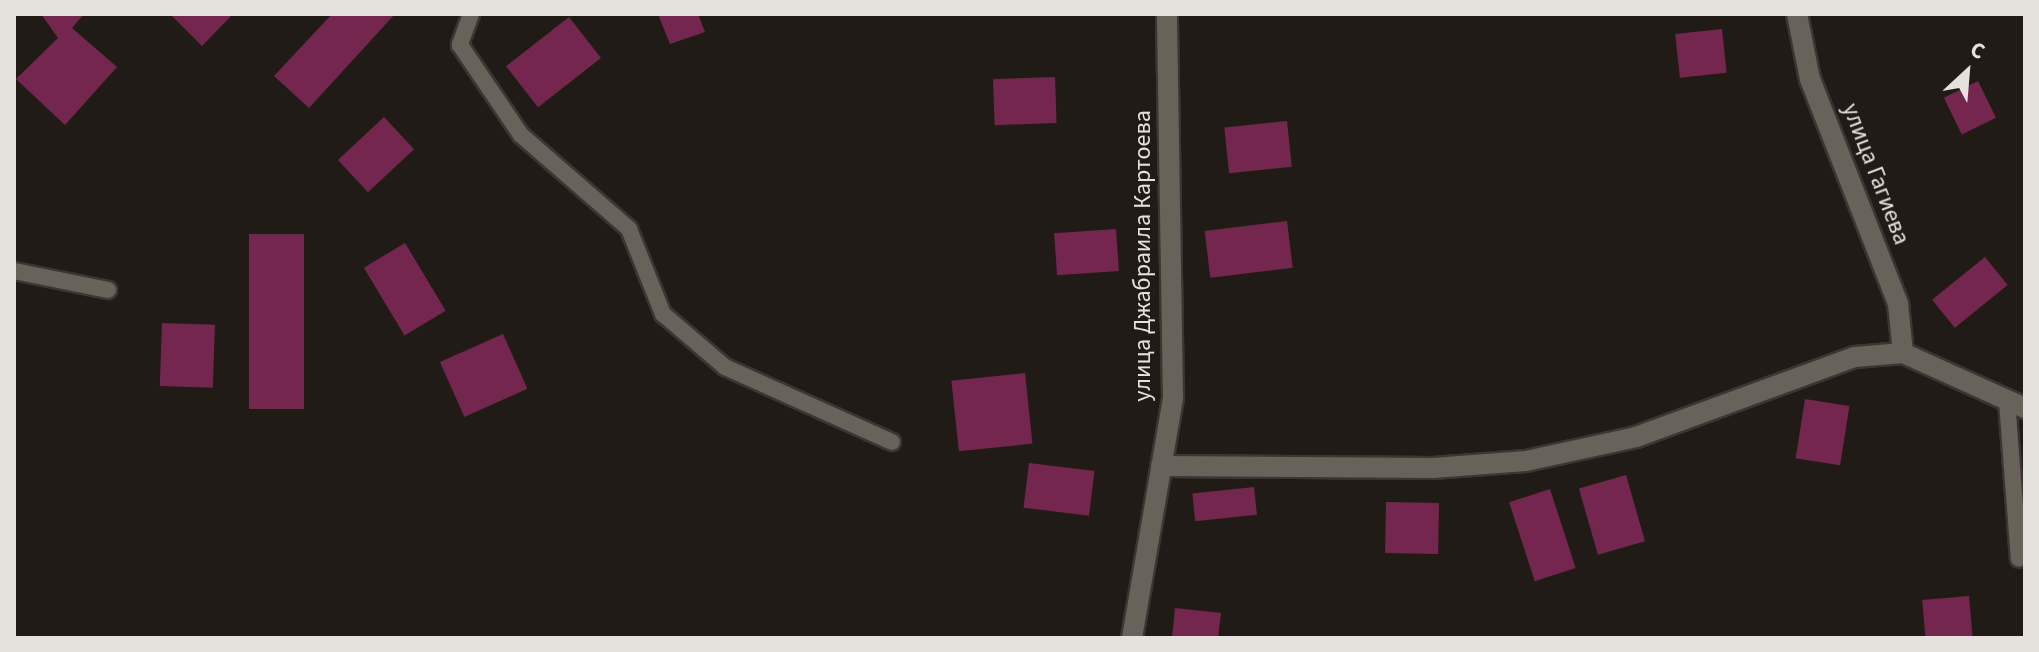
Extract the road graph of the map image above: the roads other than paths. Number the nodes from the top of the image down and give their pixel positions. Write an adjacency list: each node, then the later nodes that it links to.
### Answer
1 (471, 14): 8 (lane)
2 (1167, 14): 9 (street, улица Джабраила Картоева)
3 (1797, 14): 6 (street, улица Гагиева)
4 (14, 271): 5 (lane)
5 (108, 290)
6 (1903, 353): 7 (street); 9 (street)
7 (2017, 402): 10 (lane)
8 (892, 442)
9 (1161, 466): 11 (street, улица Джабраила Картоева)
10 (2019, 559)
11 (1132, 638)

